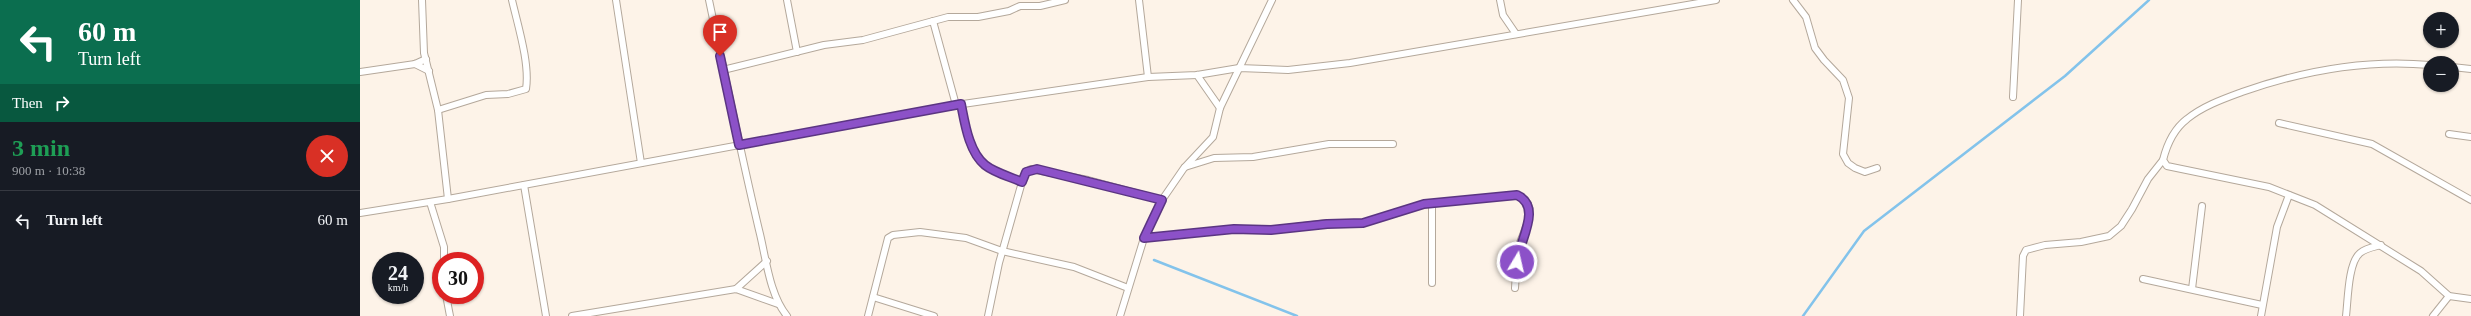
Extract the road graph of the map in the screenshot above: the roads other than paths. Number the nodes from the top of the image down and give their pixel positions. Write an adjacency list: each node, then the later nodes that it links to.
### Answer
1 (422, 0): 16 (street)
2 (512, 0): 30 (street)
3 (616, 0): 37 (street)
4 (709, 0): 21 (street)
5 (787, 0): 15 (street)
6 (1065, 0): 13 (street)
7 (1139, 0): 26 (street)
8 (1272, 0): 19 (street)
9 (1500, 0): 14 (street)
10 (1716, 0): 14 (street)
11 (1793, 0): 39 (street)
12 (2018, 0): 27 (street)
13 (933, 21): 15 (street); 28 (street)
14 (1516, 34): 19 (street)
15 (797, 52): 21 (street)
16 (426, 59): 17 (street); 23 (street)
17 (415, 64): 23 (street); 24 (street)
18 (2423, 65): 36 (street)
19 (1239, 68): 25 (street); 29 (street)
20 (2459, 68): 22 (street)
21 (723, 70): 35 (street)
22 (2471, 70)
23 (429, 71): 30 (street)
24 (360, 72)
25 (1197, 75): 26 (street); 29 (street)
26 (1148, 77): 28 (street)
27 (2013, 98)
28 (958, 105): 35 (street); 40 (street)
29 (1220, 108): 38 (street)
30 (438, 110): 43 (street)
31 (2279, 122): 45 (street)
32 (2449, 134): 33 (street)
33 (2471, 137)
34 (1393, 144): 38 (street)
35 (739, 145): 37 (street); 54 (street)
36 (2163, 160): 42 (street); 76 (street)
37 (641, 163): 41 (street)
38 (1184, 168): 44 (street)
39 (1877, 168)
40 (1022, 182): 44 (street); 52 (street)
41 (524, 185): 43 (street); 69 (street)
42 (2289, 195): 51 (street); 66 (street)
43 (448, 199): 46 (street)
44 (1162, 200): 50 (street)
45 (2471, 200)
46 (430, 202): 49 (street); 53 (street)
47 (1432, 204): 50 (street); 56 (street); 58 (street)
48 (2202, 206): 60 (street)
49 (360, 214)
50 (1144, 238): 57 (street)
51 (2381, 244): 61 (street); 78 (street)
52 (1002, 251): 57 (street); 62 (street); 74 (street)
53 (444, 252)
54 (767, 261): 59 (street); 65 (street)
55 (2143, 279): 60 (street)
56 (1432, 283)
57 (1128, 288): 75 (street)
58 (1515, 288)
59 (736, 289): 65 (street); 67 (street)
60 (2192, 289): 66 (street)
61 (2449, 296): 63 (street); 79 (street)
62 (873, 297): 72 (street); 73 (street)
63 (2471, 299)
64 (448, 304): 68 (street)
65 (778, 304): 71 (street)
66 (2262, 305): 77 (street)
67 (590, 314): 70 (street)
68 (450, 316)
69 (546, 316)
70 (572, 316)
71 (787, 316)
72 (868, 316)
73 (934, 316)
74 (988, 316)
75 (1120, 316)
76 (2020, 316)
77 (2260, 316)
78 (2346, 316)
79 (2433, 316)

